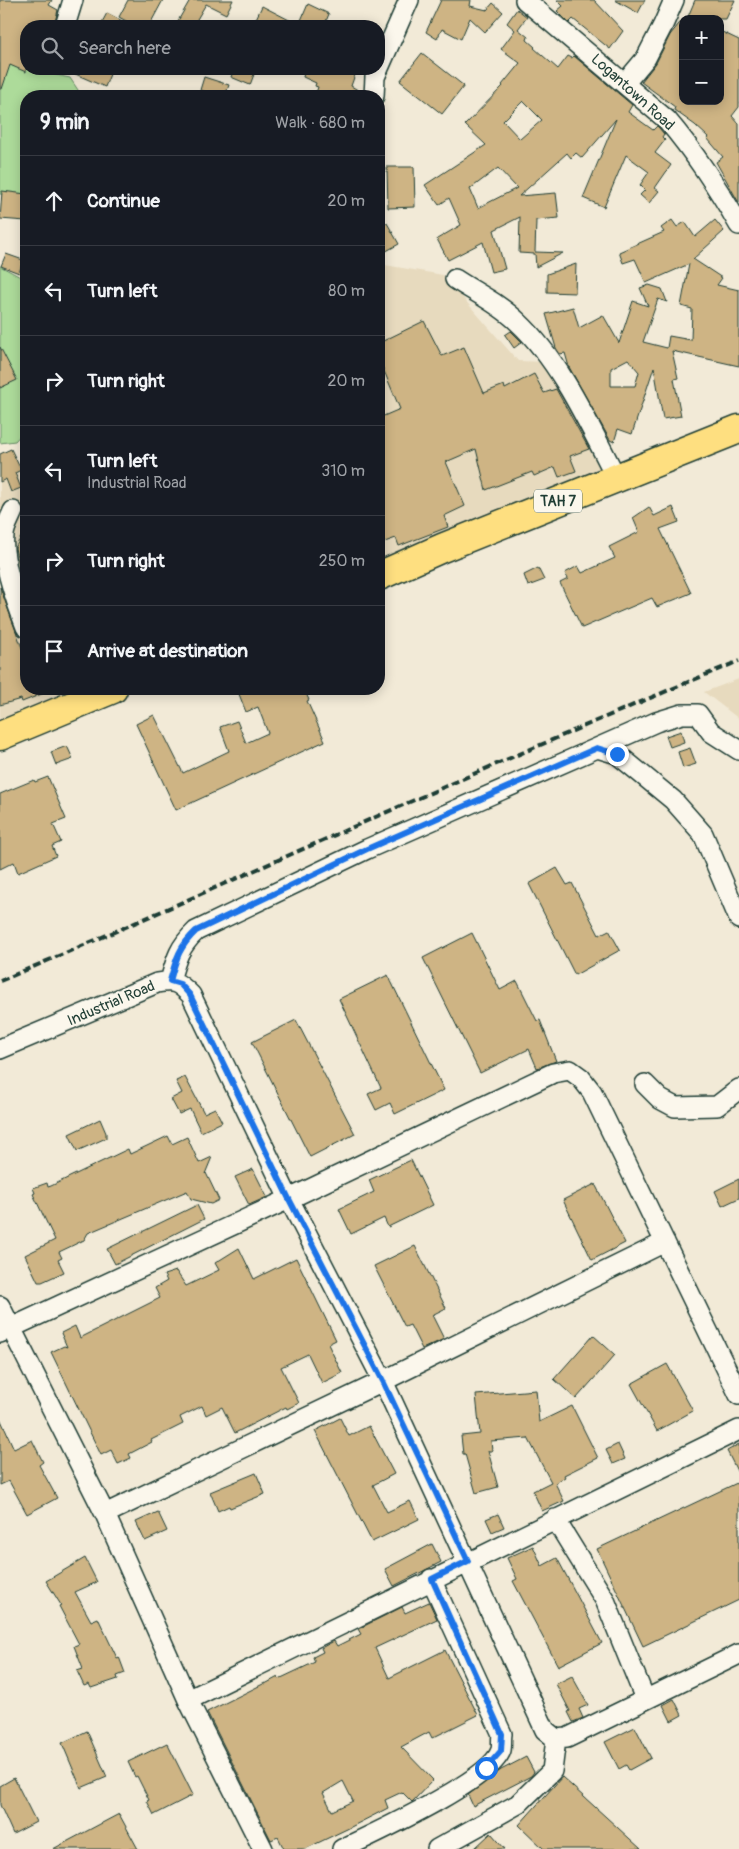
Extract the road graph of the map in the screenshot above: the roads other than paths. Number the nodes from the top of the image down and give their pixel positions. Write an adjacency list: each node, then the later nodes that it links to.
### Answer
1 (73, 0): 5 (street)
2 (409, 0): 6 (street)
3 (525, 0): 8 (street, Logantown Road)
4 (674, 0): 8 (street)
5 (66, 20)
6 (385, 54)
7 (376, 75): 9 (street)
8 (625, 84): 10 (street, Logantown Road)
9 (374, 90)
10 (739, 225)
11 (455, 279): 13 (street)
12 (739, 429): 13 (highway, TAH 7)
13 (616, 477): 15 (highway, TAH 7)
14 (13, 511): 16 (street)
15 (385, 573)
16 (20, 611)
17 (99, 695): 18 (highway)
18 (0, 736)
19 (597, 748): 20 (street); 21 (street); 22 (street)
20 (739, 750)
21 (739, 919)
22 (170, 981): 23 (street, Industrial Road); 26 (street, Industrial Road)
23 (0, 1049)
24 (645, 1084): 25 (street)
25 (739, 1089)
26 (289, 1199): 27 (street); 29 (street); 30 (street, Industrial Road)
27 (665, 1242): 30 (street); 31 (street)
28 (0, 1306): 29 (street)
29 (6, 1330): 33 (street)
30 (383, 1381): 33 (street); 35 (street, Industrial Road)
31 (739, 1396)
32 (739, 1430): 34 (street)
33 (105, 1514): 39 (street)
34 (555, 1519): 35 (street); 38 (street)
35 (468, 1561): 36 (street); 40 (street, Industrial Road)
36 (432, 1579): 39 (street); 42 (street)
37 (739, 1654): 38 (street)
38 (645, 1699): 40 (street)
39 (188, 1700): 41 (street)
40 (556, 1739): 43 (street)
41 (263, 1849)
42 (342, 1849)
43 (437, 1849)

